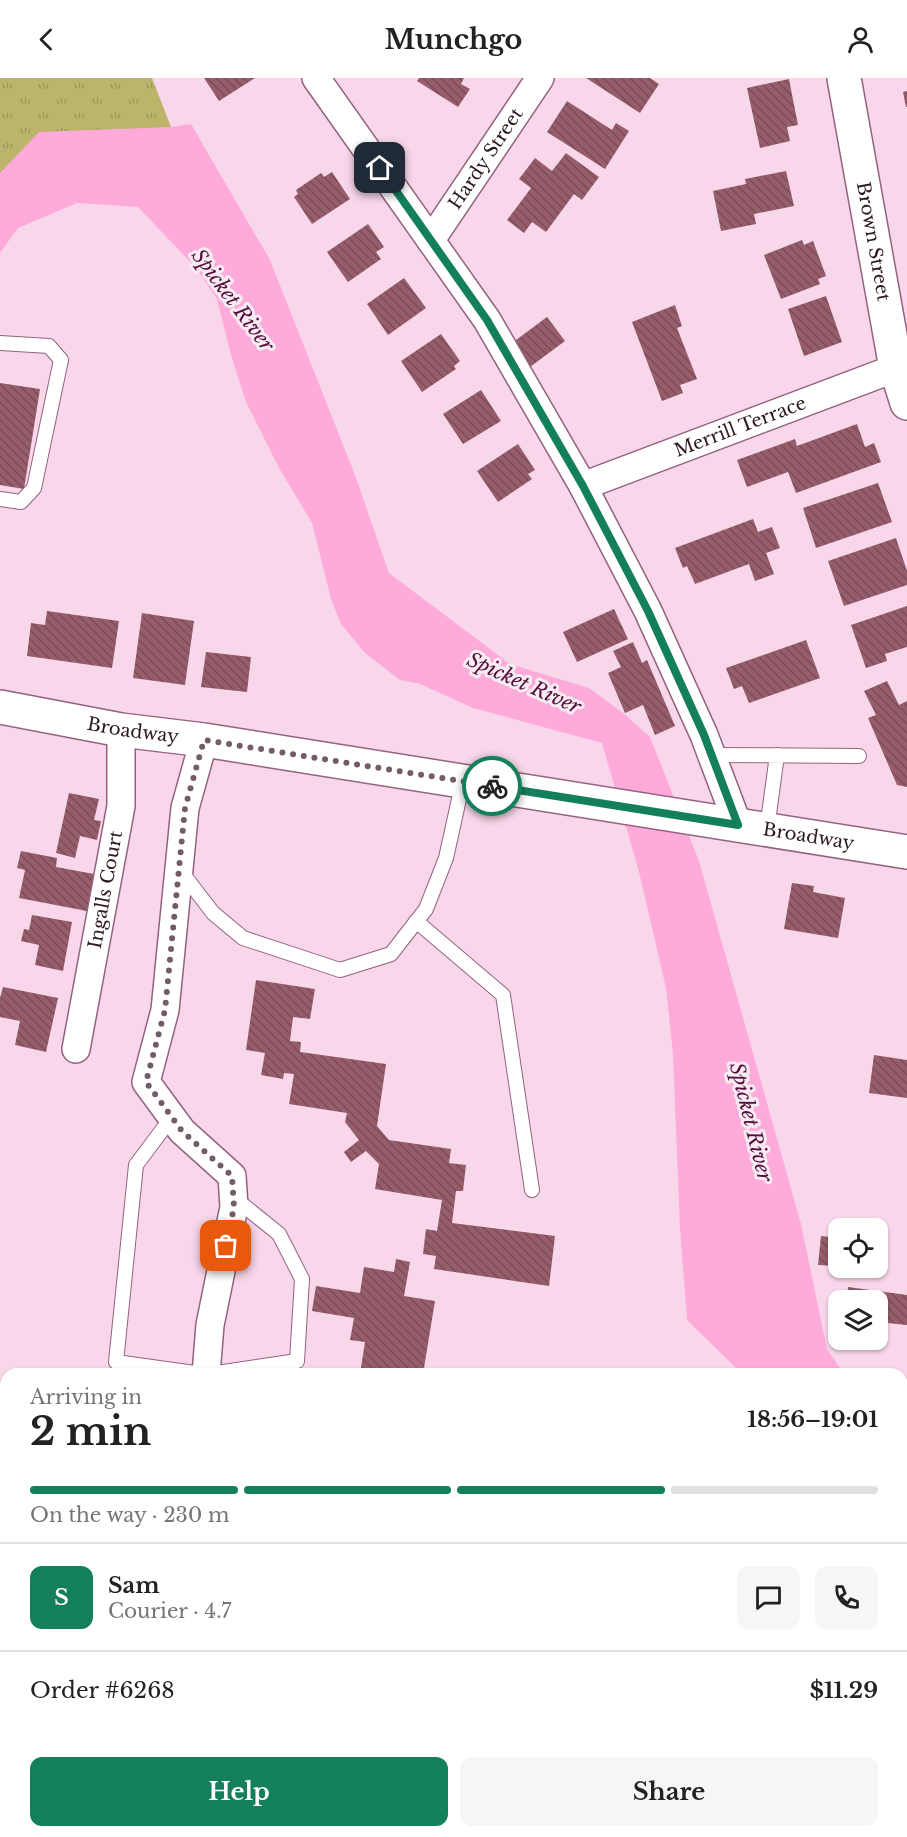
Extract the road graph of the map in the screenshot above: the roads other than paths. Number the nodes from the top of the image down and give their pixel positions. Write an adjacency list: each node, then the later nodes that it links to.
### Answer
1 (316, 78): 4 (street)
2 (540, 78): 4 (street, Hardy Street)
3 (844, 78): 6 (main road, Brown Street)
4 (431, 240): 8 (street)
5 (0, 344): 9 (lane)
6 (902, 369): 7 (main road, Brown Street); 8 (street, Merrill Terrace)
7 (907, 403)
8 (583, 486): 13 (street)
9 (0, 499)
10 (0, 707): 11 (main road, Broadway)
11 (121, 730): 12 (main road, Broadway); 21 (street, Ingalls Court)
12 (204, 740): 16 (main road, Broadway); 19 (street)
13 (712, 755): 14 (lane); 17 (street)
14 (777, 755): 15 (lane); 17 (lane)
15 (859, 756)
16 (463, 781): 17 (main road, Broadway); 20 (lane)
17 (739, 825): 18 (main road, Broadway)
18 (907, 852)
19 (179, 868): 20 (lane); 22 (street)
20 (416, 921): 23 (lane)
21 (76, 1049)
22 (172, 1117): 24 (street); 25 (lane)
23 (532, 1190)
24 (233, 1197): 26 (street); 27 (lane)
25 (161, 1368)
26 (206, 1368)
27 (248, 1368)

